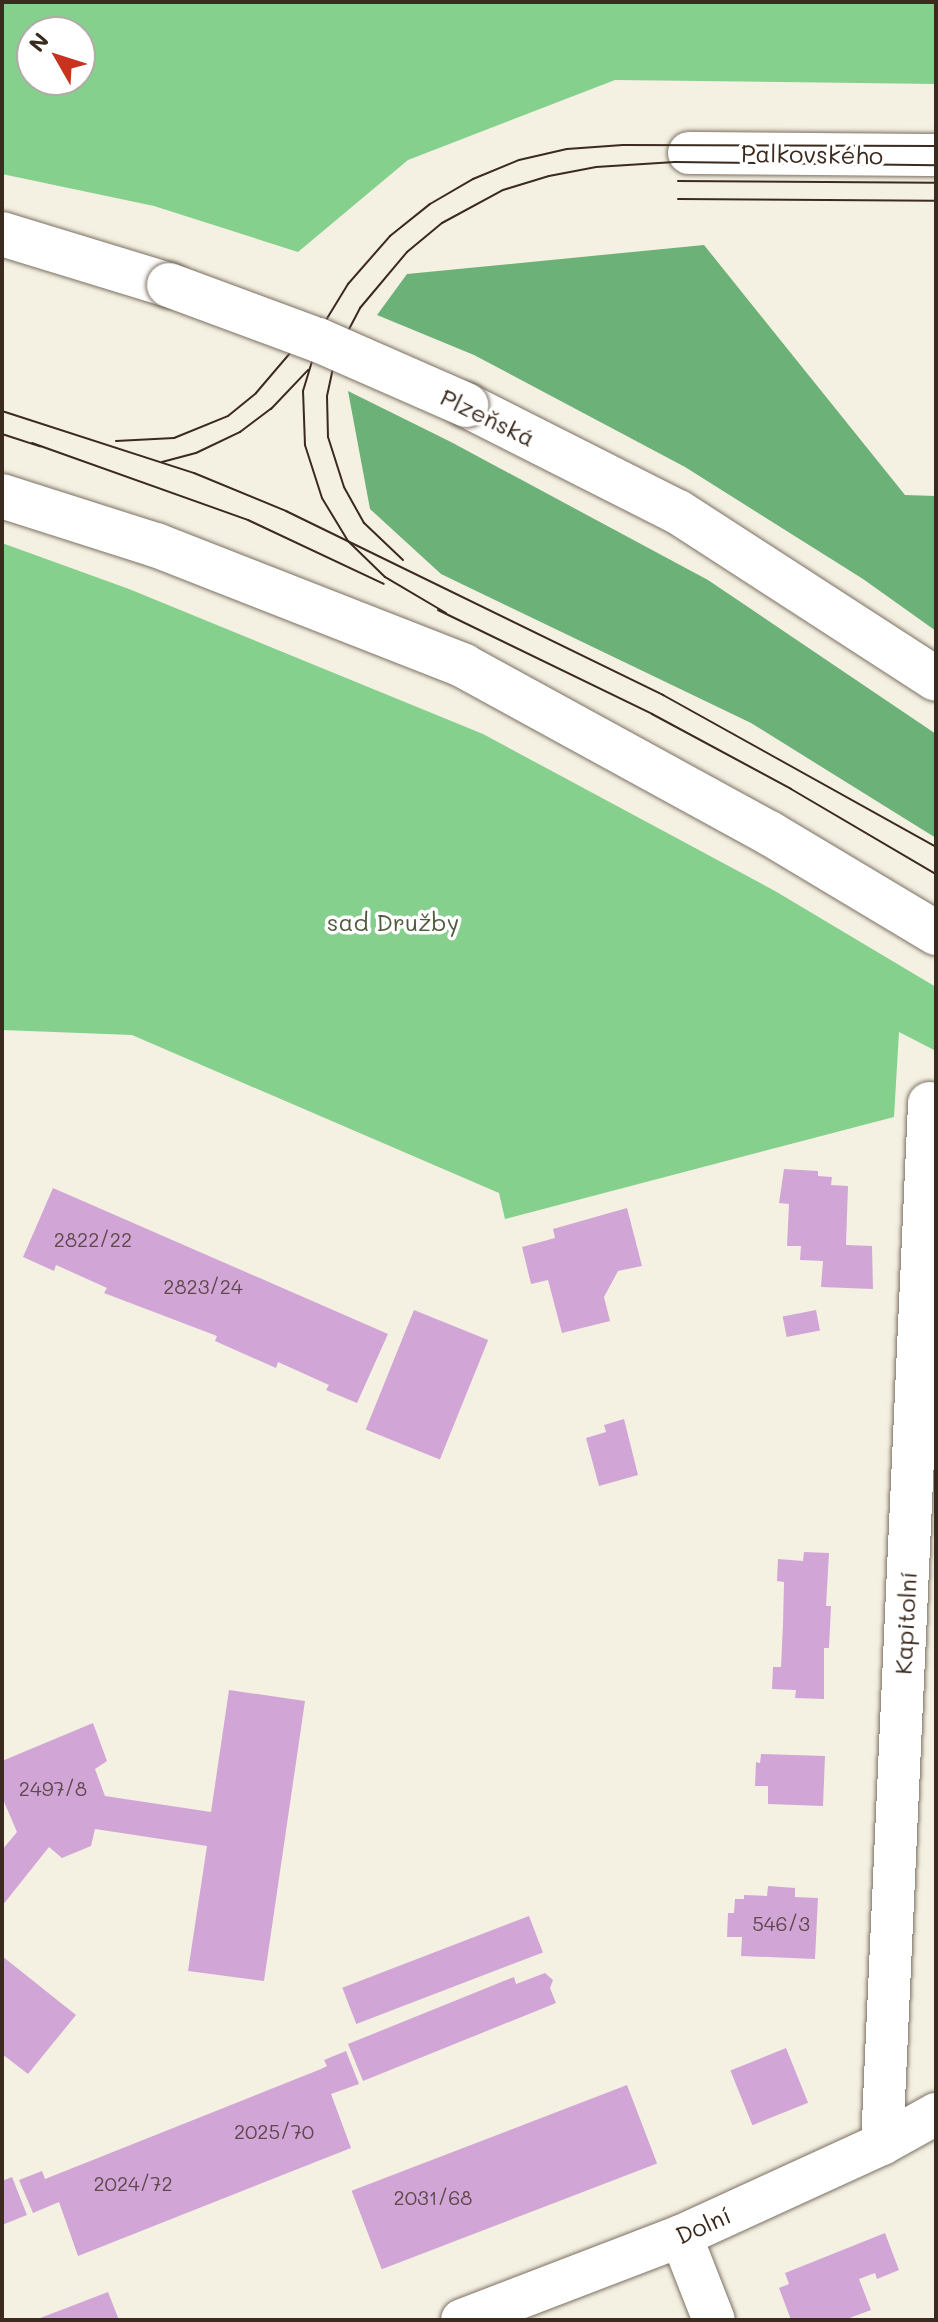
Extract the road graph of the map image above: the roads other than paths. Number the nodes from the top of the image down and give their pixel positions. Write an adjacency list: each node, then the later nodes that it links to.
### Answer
1 (689, 153): 2 (street, Palkovského)
2 (936, 155)
3 (2, 234): 5 (main road, Plzeňská, bridge)
4 (2, 496): 6 (main road)
5 (936, 679)
6 (936, 933)
7 (929, 1103): 9 (street, Kapitolní)
8 (936, 2114): 9 (street, Dolní)
9 (882, 2144): 10 (street, Dolní)
10 (681, 2236): 11 (street, Dolní); 12 (street)
11 (462, 2320)
12 (714, 2320)

